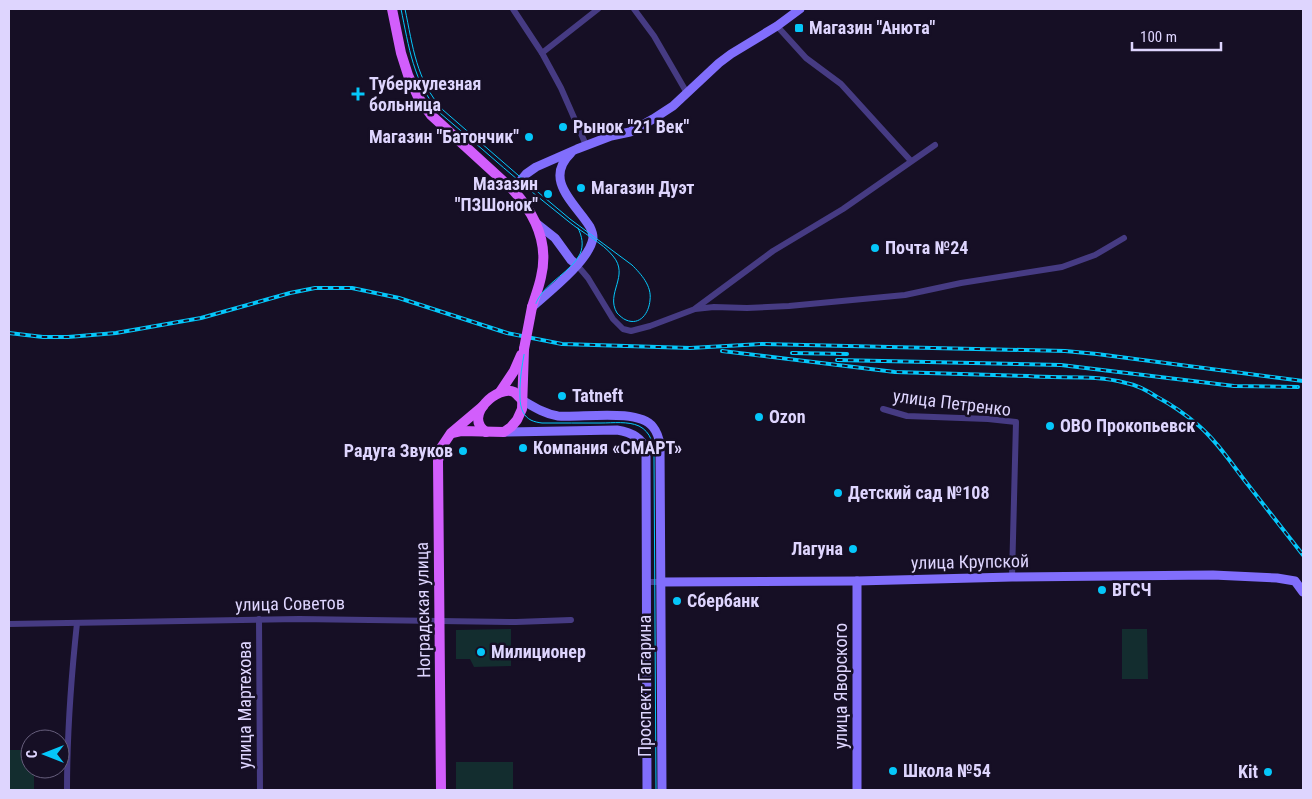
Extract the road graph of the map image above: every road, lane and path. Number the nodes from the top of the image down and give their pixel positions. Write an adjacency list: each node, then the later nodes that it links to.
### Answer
1 (392, 9): 13 (main road)
2 (513, 9): 7 (street)
3 (598, 9): 7 (street)
4 (634, 9): 8 (street)
5 (800, 9): 6 (main road)
6 (777, 26): 8 (main road); 12 (street)
7 (542, 53): 9 (street)
8 (687, 93): 9 (main road)
9 (586, 145): 11 (main road)
10 (935, 145): 12 (street)
11 (574, 150): 13 (main road); 16 (main road)
12 (911, 161): 18 (street)
13 (513, 190): 14 (main road)
14 (536, 223): 16 (main road); 17 (main road)
15 (1124, 238): 18 (street)
16 (577, 265): 17 (main road); 18 (street)
17 (532, 307): 19 (main road, bridge)
18 (695, 309)
19 (524, 349): 20 (main road); 21 (main road)
20 (500, 392): 21 (main road); 22 (main road)
21 (522, 400): 25 (main road); 30 (main road)
22 (482, 406): 24 (main road); 26 (main road, Ноградская улица)
23 (883, 409): 27 (street, улица Петренко)
24 (486, 432): 25 (main road); 26 (main road)
25 (504, 432): 29 (main road, Проспект Гагарина)
26 (451, 433): 34 (main road, Ноградская улица)
27 (1012, 577): 28 (main road, улица Крупской); 31 (main road, улица Крупской)
28 (857, 581): 30 (main road, улица Крупской); 43 (main road, улица Яворского)
29 (646, 582): 30 (street, улица Крупской); 41 (main road, Проспект Гагарина)
30 (662, 582): 42 (main road, Проспект Гагарина)
31 (1299, 582): 32 (main road)
32 (1303, 592)
33 (259, 619): 34 (street, улица Советов); 36 (street, улица Советов); 39 (street, улица Мартехова)
34 (439, 620): 35 (street, улица Советов); 40 (main road, Ноградская улица)
35 (571, 620)
36 (78, 623): 37 (street, улица Советов); 38 (street)
37 (9, 624)
38 (67, 790)
39 (260, 790)
40 (441, 790)
41 (647, 790)
42 (662, 790)
43 (857, 790)

